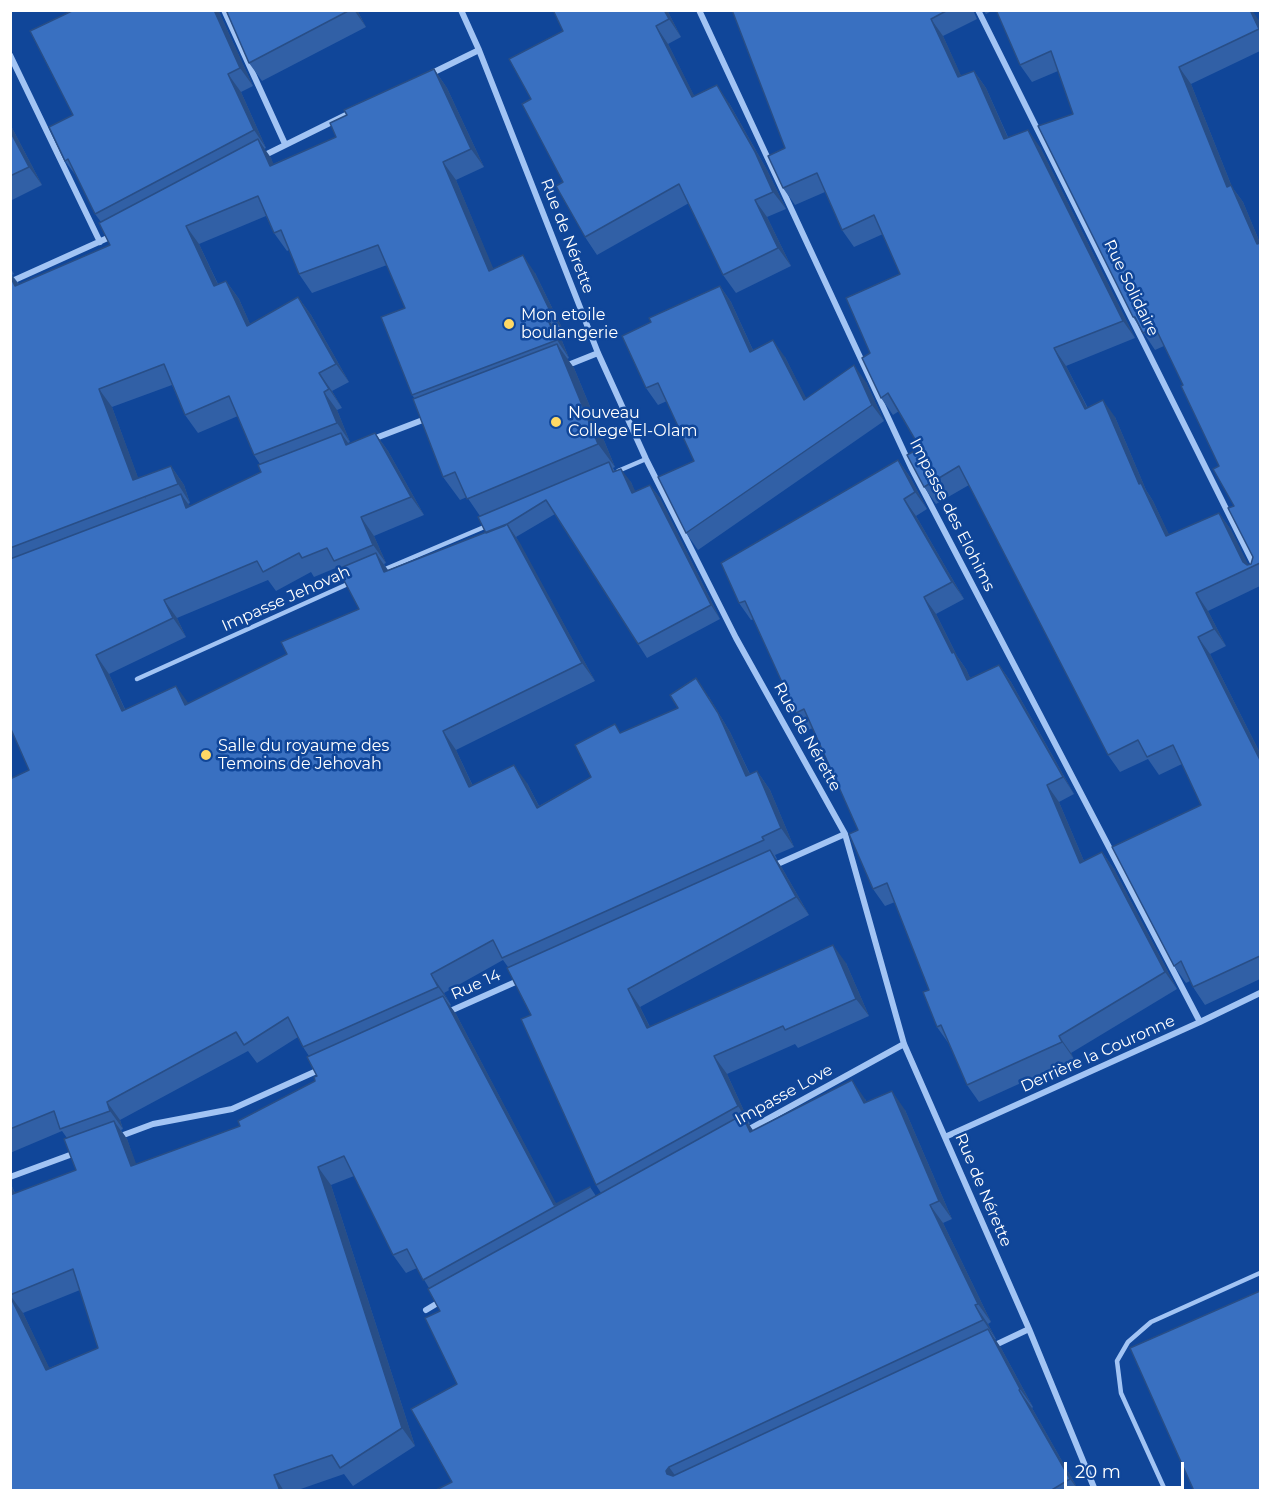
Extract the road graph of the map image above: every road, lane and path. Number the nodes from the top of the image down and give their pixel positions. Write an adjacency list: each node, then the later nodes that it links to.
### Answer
1 (224, 10): 9 (street)
2 (461, 10): 5 (street, Rue de Nérette)
3 (699, 10): 30 (street, Impasse des Elohims)
4 (978, 10): 22 (street, Rue Solidaire)
5 (479, 50): 7 (street); 14 (street, Rue de Nérette)
6 (10, 55): 12 (street)
7 (418, 80)
8 (356, 110): 9 (street)
9 (285, 144): 10 (street)
10 (254, 160)
11 (121, 231): 12 (street)
12 (100, 242): 13 (street)
13 (10, 282)
14 (598, 353): 15 (street); 18 (street, Rue de Nérette)
15 (554, 370)
16 (432, 417): 17 (street)
17 (365, 442)
18 (646, 459): 19 (lane); 25 (street, Rue de Nérette)
19 (613, 473)
20 (493, 524): 21 (lane, Impasse Jehovah)
21 (374, 574)
22 (1260, 577)
23 (352, 583): 24 (lane, Impasse Jehovah)
24 (137, 679)
25 (845, 834): 26 (street); 31 (street, Rue de Nérette)
26 (770, 868)
27 (522, 979): 29 (street, Rue 14)
28 (1260, 993): 30 (street, Derrière la Couronne)
29 (436, 1018)
30 (1200, 1022): 34 (street, Derrière la Couronne)
31 (904, 1044): 33 (street, Impasse Love); 34 (street, Rue de Nérette)
32 (328, 1066): 35 (street)
33 (738, 1136)
34 (945, 1137): 41 (street, Rue de Nérette)
35 (109, 1141)
36 (87, 1149): 37 (street)
37 (10, 1177)
38 (1260, 1273): 44 (lane)
39 (447, 1298): 40 (street)
40 (426, 1310)
41 (1029, 1329): 42 (street); 43 (street, Rue de Nérette)
42 (986, 1349)
43 (1095, 1491)
44 (1165, 1491)

